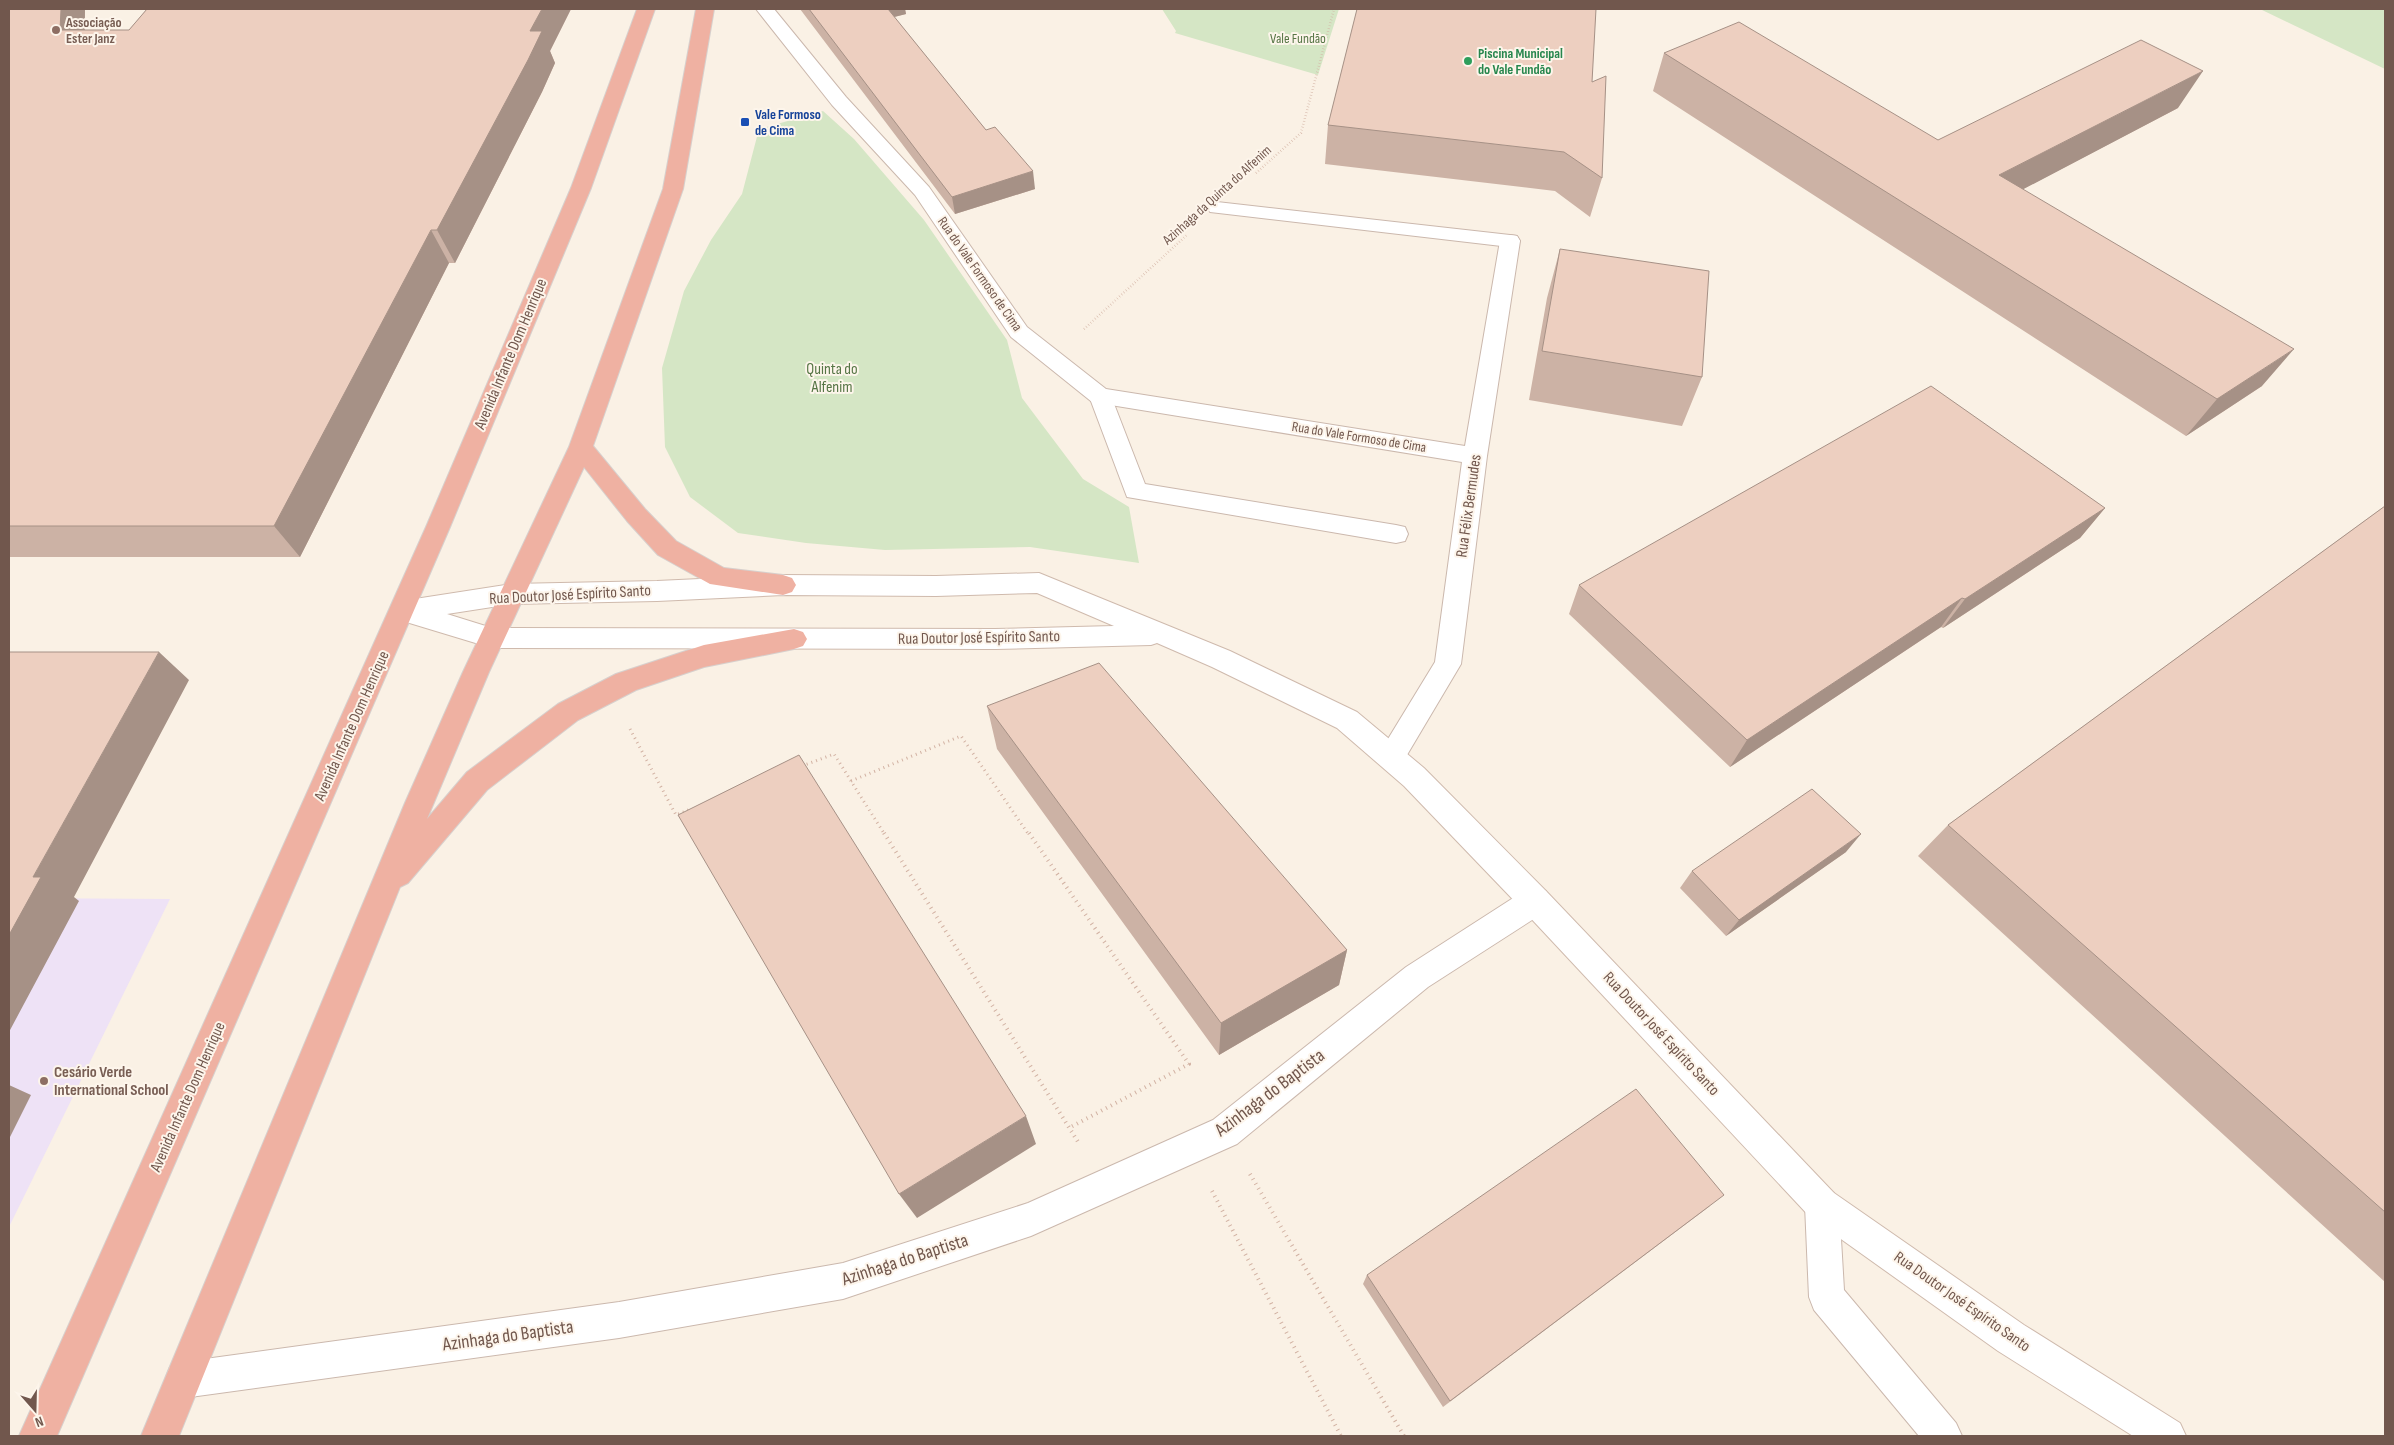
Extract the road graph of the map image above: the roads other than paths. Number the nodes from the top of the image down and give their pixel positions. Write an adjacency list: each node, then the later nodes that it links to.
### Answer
1 (646, 9): 11 (highway, Avenida Infante Dom Henrique)
2 (705, 9): 6 (highway)
3 (765, 9): 5 (street, Rua do Vale Formoso de Cima)
4 (1217, 208): 7 (street, Rua Félix Bermudes)
5 (1100, 396): 7 (street, Rua do Vale Formoso de Cima); 8 (street)
6 (581, 447): 9 (highway); 10 (highway)
7 (1475, 456): 15 (street, Rua Félix Bermudes)
8 (1396, 534)
9 (783, 585): 10 (street, Rua Doutor José Espírito Santo); 12 (street, Rua Doutor José Espírito Santo)
10 (512, 594): 11 (street, Rua Doutor José Espírito Santo); 13 (highway)
11 (402, 611): 13 (street, Rua Doutor José Espírito Santo); 20 (highway, Avenida Infante Dom Henrique)
12 (1160, 635): 14 (street, Rua Doutor José Espírito Santo); 15 (street, Rua Doutor José Espírito Santo)
13 (492, 638): 14 (street, Rua Doutor José Espírito Santo); 16 (highway)
14 (794, 639): 16 (highway)
15 (1391, 757): 17 (street, Rua Doutor José Espírito Santo)
16 (382, 892): 19 (highway)
17 (1534, 901): 18 (street, Rua Doutor José Espírito Santo); 19 (street, Azinhaga do Baptista)
18 (1822, 1205): 22 (street); 23 (street, Rua Doutor José Espírito Santo)
19 (183, 1380): 21 (highway)
20 (38, 1436)
21 (160, 1436)
22 (1943, 1436)
23 (2167, 1436)

